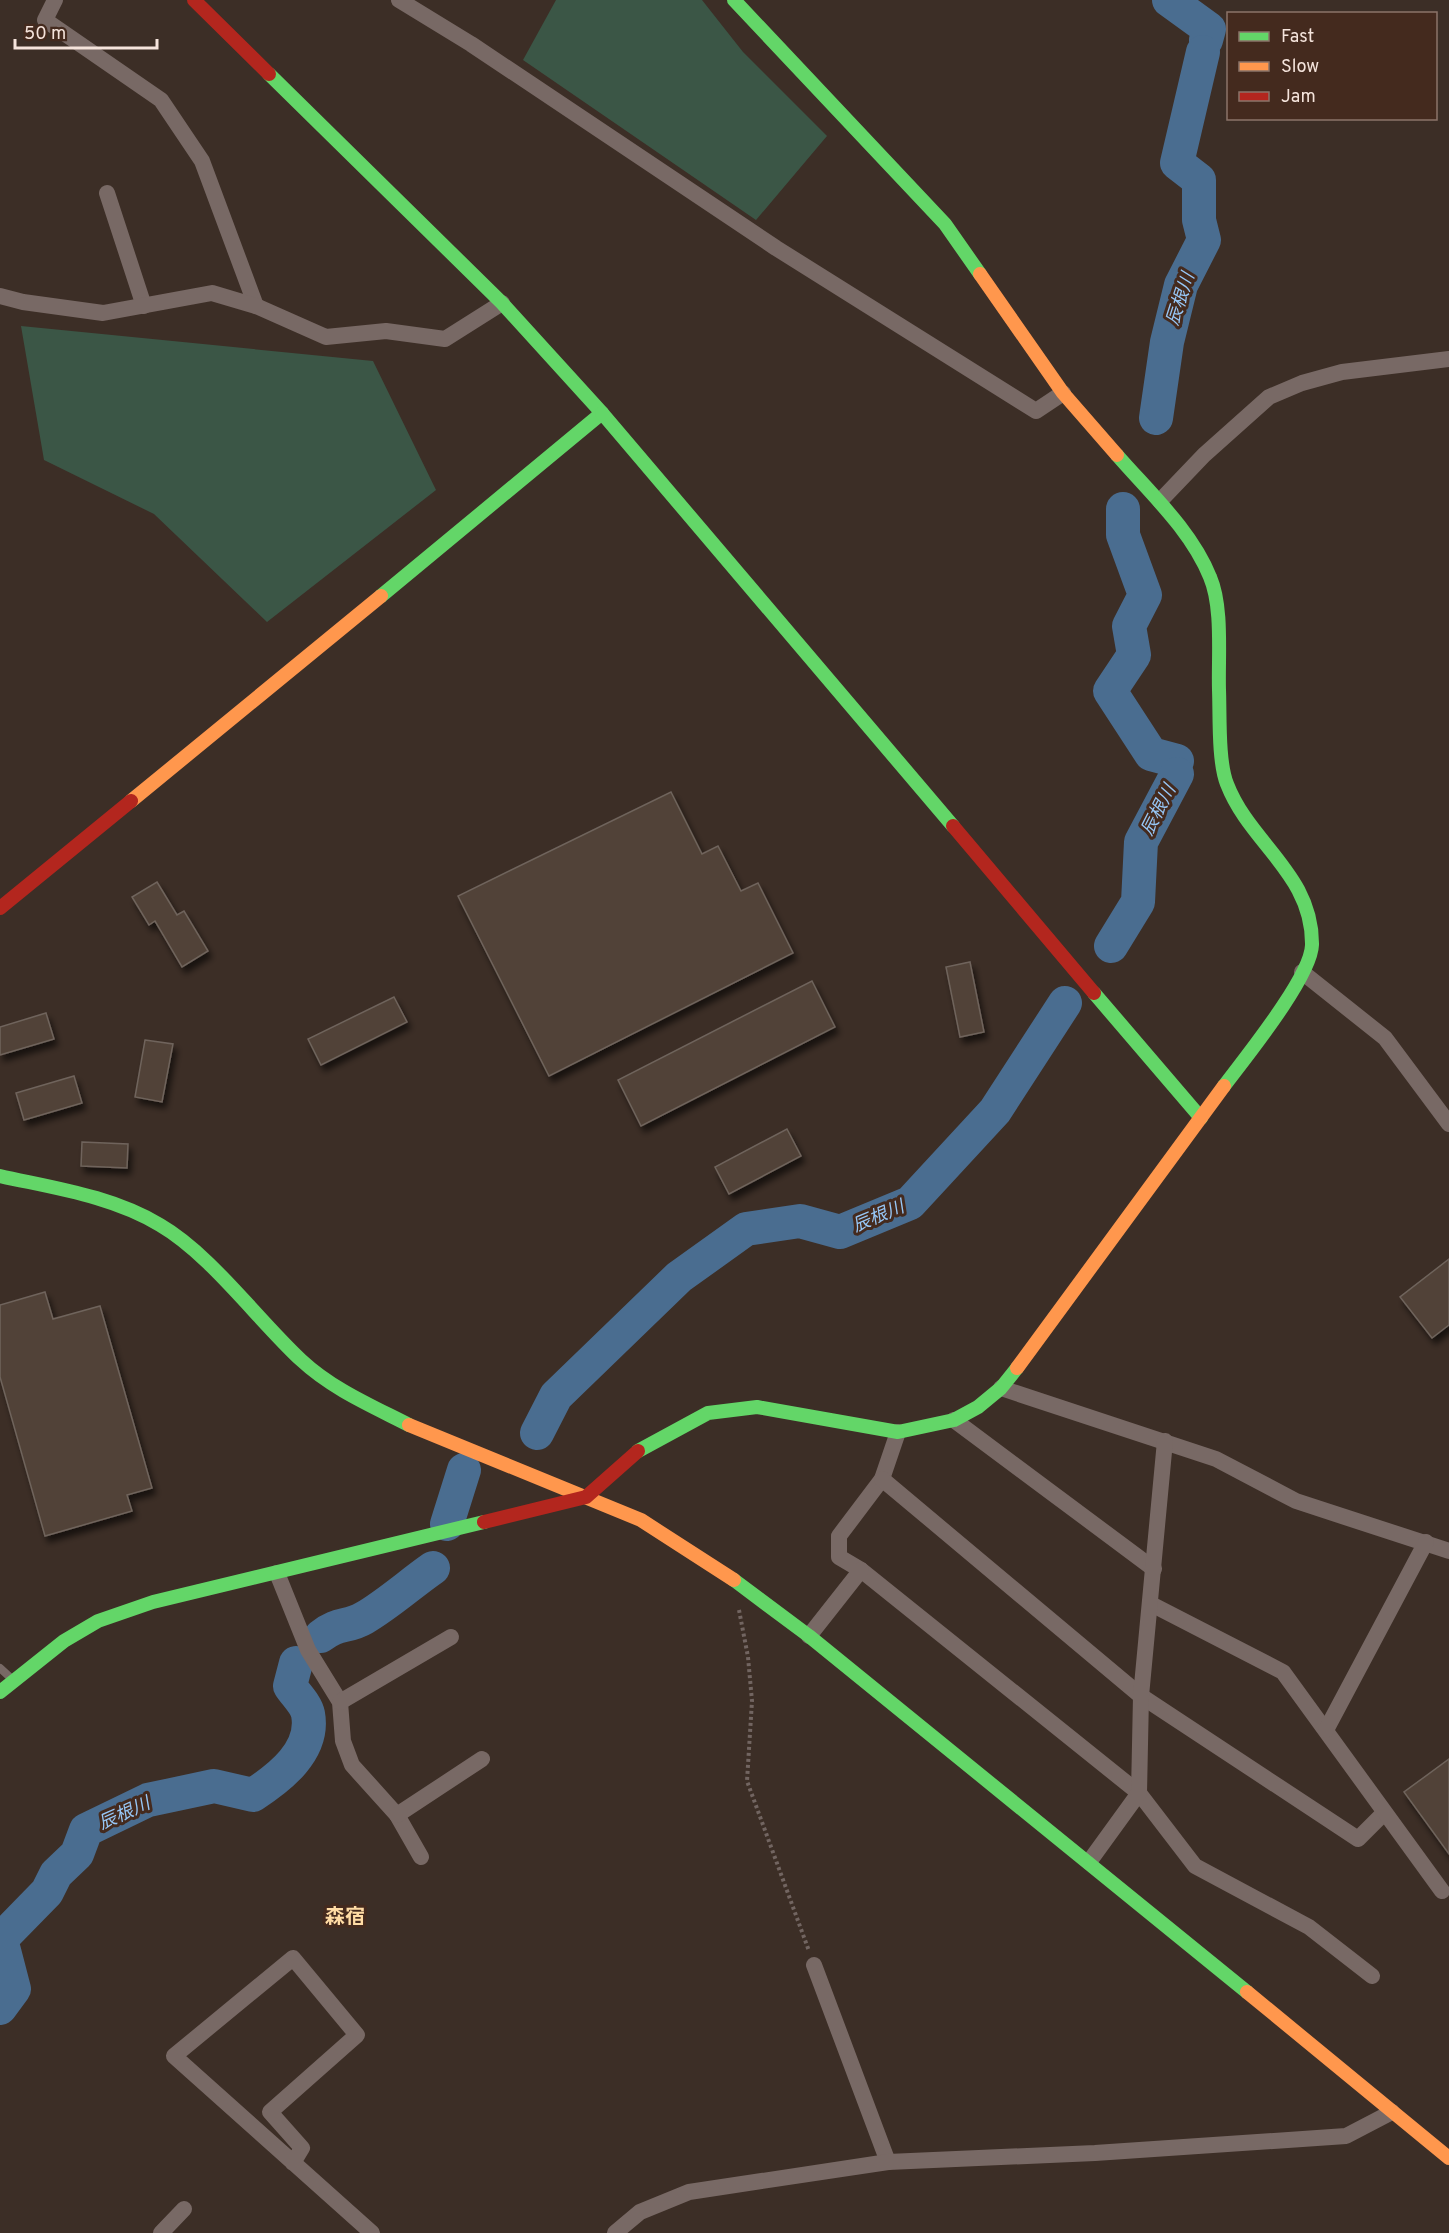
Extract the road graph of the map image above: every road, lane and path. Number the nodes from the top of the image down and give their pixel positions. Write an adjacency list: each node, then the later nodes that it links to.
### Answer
1 (55, 0): 9 (street)
2 (194, 0): 7 (street)
3 (399, 0): 11 (street)
4 (734, 0): 11 (street)
5 (107, 193): 8 (street)
6 (0, 296): 8 (street)
7 (502, 303): 9 (street); 12 (street)
8 (144, 306): 9 (street)
9 (256, 306)
10 (1449, 359): 13 (street)
11 (1063, 393): 13 (street)
12 (602, 413): 14 (street); 17 (street)
13 (1160, 501): 15 (street)
14 (0, 908)
15 (1302, 972): 16 (street); 17 (street)
16 (1447, 1117)
17 (1201, 1118): 19 (street)
18 (0, 1176): 24 (street)
19 (1002, 1388): 20 (street); 22 (street)
20 (954, 1420): 21 (street); 27 (street)
21 (898, 1432): 23 (street); 24 (street)
22 (1165, 1441): 25 (street); 27 (street)
23 (882, 1479): 28 (street); 37 (street)
24 (586, 1497): 29 (street); 30 (street)
25 (1426, 1542): 26 (street); 39 (street)
26 (1449, 1551)
27 (1154, 1569): 31 (street)
28 (861, 1570): 32 (street); 41 (street)
29 (277, 1573): 35 (street); 38 (street)
30 (741, 1586): 32 (street); 47 (path)
31 (1151, 1604): 37 (street); 39 (street)
32 (809, 1636): 45 (street)
33 (451, 1637): 38 (street)
34 (0, 1668): 35 (lane)
35 (14, 1681): 36 (street)
36 (0, 1692)
37 (1141, 1696): 41 (street); 42 (street)
38 (340, 1702): 43 (street)
39 (1326, 1730): 42 (street)
40 (482, 1759): 43 (street)
41 (1139, 1793): 45 (street); 48 (street)
42 (1384, 1813): 46 (street)
43 (397, 1815): 44 (street)
44 (421, 1857)
45 (1089, 1862): 49 (street)
46 (1442, 1892)
47 (814, 1965): 51 (street)
48 (1372, 1976)
49 (1392, 2112): 50 (street); 51 (street)
50 (1449, 2158)
51 (888, 2162): 56 (street)
52 (293, 2163): 52 (street); 55 (street)
53 (184, 2209): 54 (street)
54 (161, 2233)
55 (372, 2233)
56 (615, 2233)

